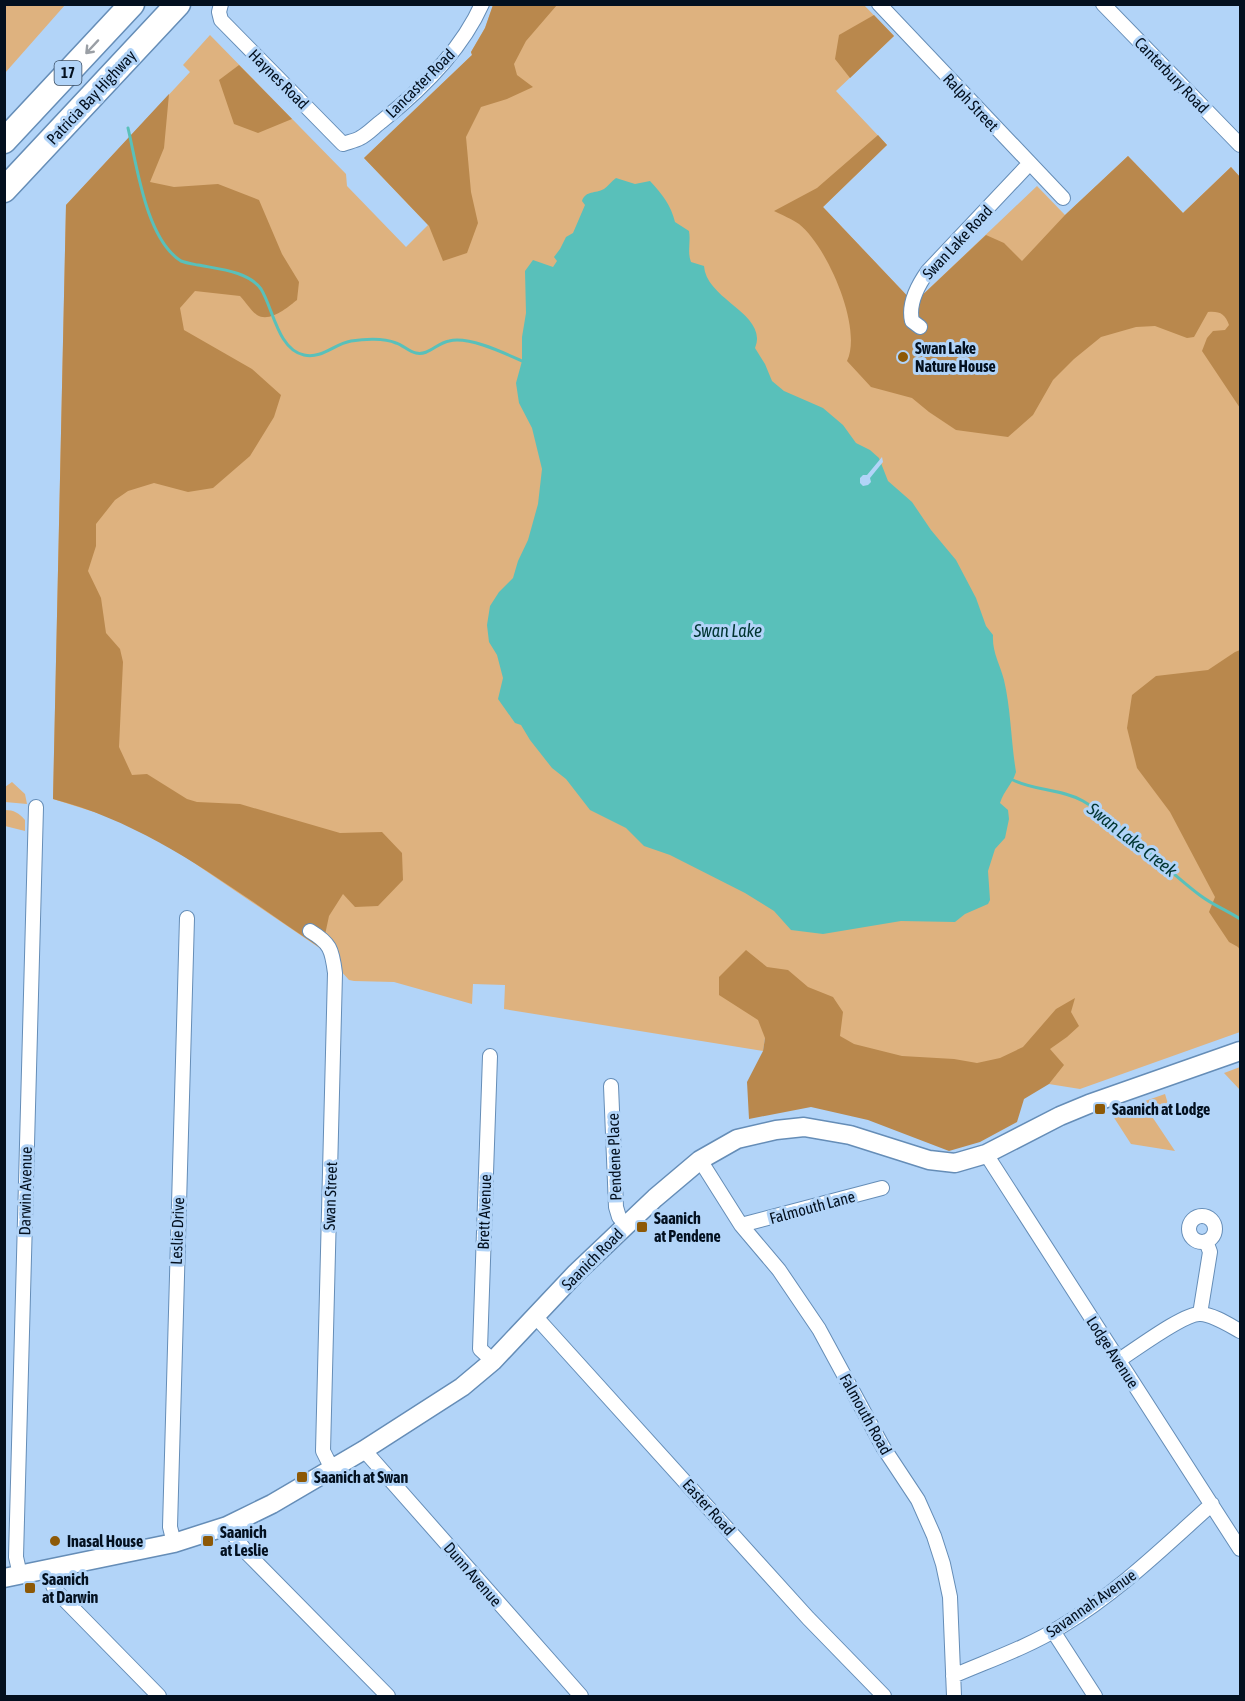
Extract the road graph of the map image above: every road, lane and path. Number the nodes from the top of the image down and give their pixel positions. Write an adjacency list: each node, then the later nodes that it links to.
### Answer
1 (132, 4): 7 (highway, Patricia Bay Highway / 17, one-way to 7)
2 (178, 4): 11 (highway, Patricia Bay Highway / 17)
3 (482, 4): 8 (street, Lancaster Road)
4 (879, 4): 10 (street, Ralph Street)
5 (1103, 4): 9 (street, Canterbury Road)
6 (220, 8): 8 (street, Haynes Road)
7 (4, 141)
8 (342, 144)
9 (1240, 145)
10 (1029, 164): 12 (street, Ralph Street); 13 (street, Swan Lake Road)
11 (4, 190)
12 (1063, 198)
13 (920, 327)
14 (36, 807): 38 (street, Darwin Avenue)
15 (186, 918): 35 (street, Leslie Drive)
16 (310, 931): 32 (street, Swan Street)
17 (1240, 1050): 20 (main road, Saanich Road)
18 (490, 1056): 30 (street, Brett Avenue)
19 (611, 1086): 23 (street, Pendene Place)
20 (986, 1154): 21 (main road, Saanich Road); 29 (street, Lodge Avenue)
21 (700, 1160): 23 (main road, Saanich Road); 24 (street, Falmouth Road)
22 (882, 1188): 24 (street, Falmouth Lane)
23 (626, 1224): 27 (main road, Saanich Road)
24 (741, 1226): 40 (street, Falmouth Road)
25 (1206, 1241): 26 (street)
26 (1200, 1314): 28 (street); 29 (street)
27 (536, 1316): 30 (main road, Saanich Road); 44 (street, Easter Road)
28 (1240, 1331)
29 (1119, 1360): 33 (street, Lodge Avenue)
30 (493, 1361): 31 (main road, Saanich Road)
31 (364, 1450): 32 (main road, Saanich Road); 43 (street, Dunn Avenue)
32 (332, 1469): 34 (main road, Saanich Road)
33 (1212, 1504): 36 (street, Lodge Avenue); 39 (street, Savannah Avenue)
34 (227, 1526): 35 (main road, Saanich Road); 42 (street)
35 (174, 1544): 37 (main road, Saanich Road)
36 (1240, 1549)
37 (46, 1570): 38 (main road, Saanich Road); 41 (street)
38 (12, 1576)
39 (1053, 1631): 40 (street, Savannah Avenue); 46 (street)
40 (953, 1676): 45 (street, Falmouth Road)
41 (159, 1696)
42 (388, 1696)
43 (581, 1696)
44 (884, 1696)
45 (954, 1696)
46 (1095, 1696)

